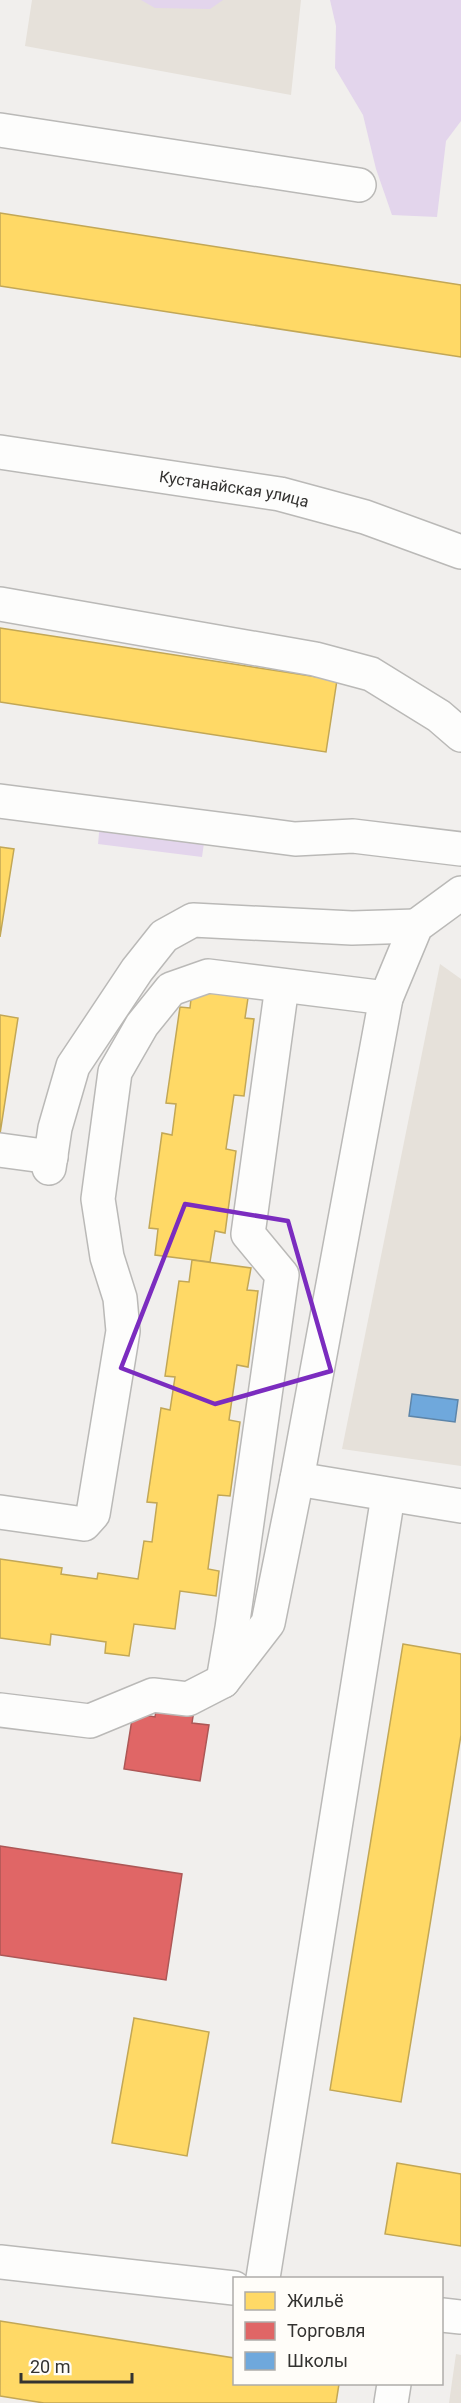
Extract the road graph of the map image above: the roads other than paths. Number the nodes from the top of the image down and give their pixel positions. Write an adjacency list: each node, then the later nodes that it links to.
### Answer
1 (0, 130): 2 (street)
2 (359, 186)
3 (0, 452): 4 (street, Кустанайская улица)
4 (460, 549)
5 (0, 604): 6 (street)
6 (461, 735)
7 (0, 801): 8 (street)
8 (461, 849)
9 (461, 892): 10 (street)
10 (416, 926): 12 (street); 13 (street)
11 (282, 986): 12 (street); 17 (street); 18 (street)
12 (386, 998): 14 (street)
13 (0, 1150)
14 (297, 1479): 15 (street); 18 (street)
15 (388, 1496): 16 (street); 21 (street)
16 (461, 1506)
17 (0, 1512)
18 (223, 1681): 19 (street)
19 (0, 1710)
20 (0, 2262): 22 (street)
21 (263, 2277)
22 (233, 2288)
23 (443, 2314): 24 (street)
24 (461, 2317)
25 (394, 2385): 26 (street)
26 (391, 2403)

